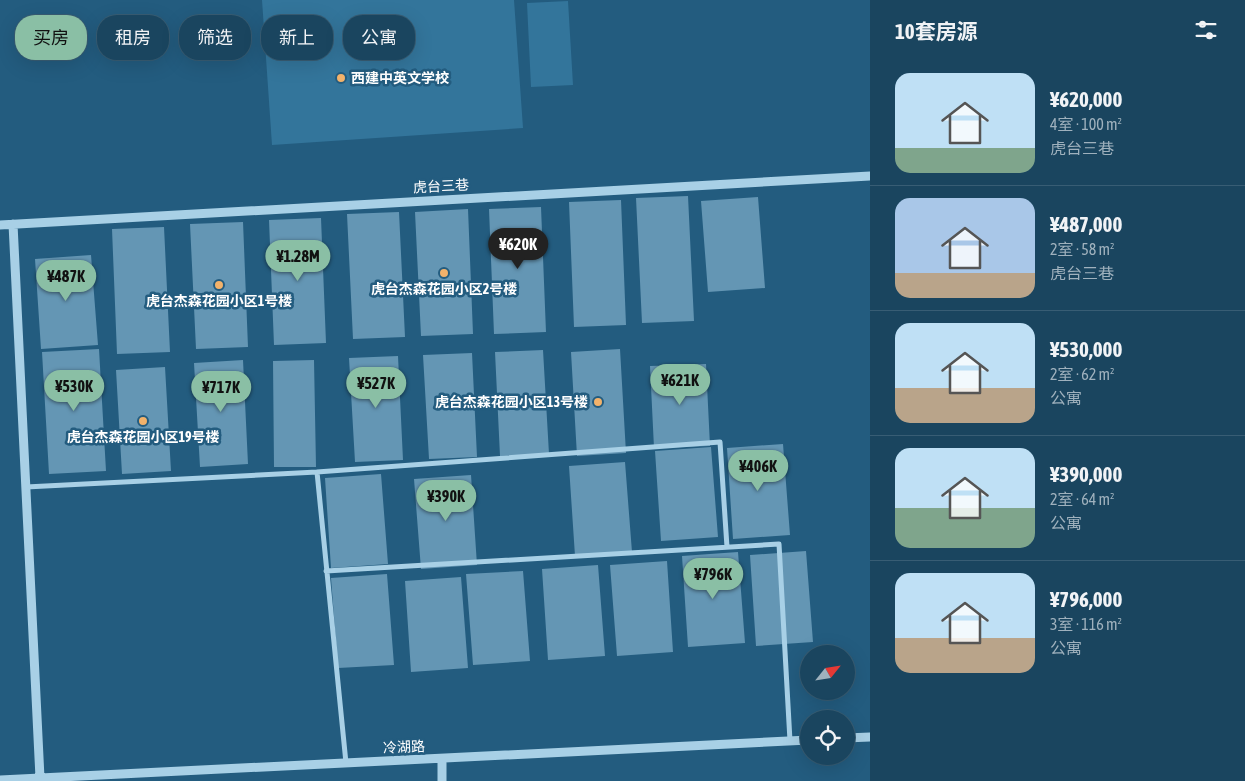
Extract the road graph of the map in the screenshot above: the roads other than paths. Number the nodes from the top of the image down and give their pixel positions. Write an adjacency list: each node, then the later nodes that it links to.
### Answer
1 (870, 176): 2 (street, 虎台三巷)
2 (13, 224): 3 (street, 虎台三巷); 5 (street)
3 (0, 225)
4 (317, 472): 5 (street); 6 (street); 7 (street)
5 (26, 487): 14 (street)
6 (727, 548): 7 (street); 11 (street)
7 (326, 571): 13 (street)
8 (870, 737): 9 (street)
9 (855, 738)
10 (800, 740): 11 (street, 冷湖路)
11 (790, 741): 12 (street, 冷湖路)
12 (442, 759): 13 (street, 冷湖路); 16 (street)
13 (346, 763): 14 (street, 冷湖路)
14 (40, 778): 15 (street, 冷湖路)
15 (0, 780)
16 (442, 781)

